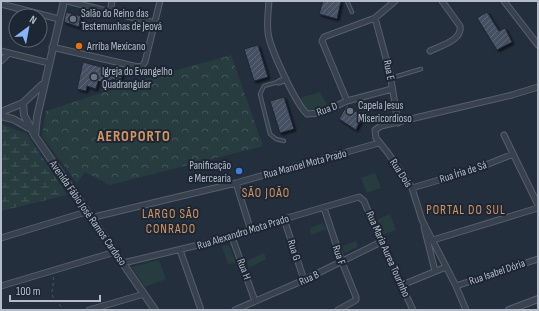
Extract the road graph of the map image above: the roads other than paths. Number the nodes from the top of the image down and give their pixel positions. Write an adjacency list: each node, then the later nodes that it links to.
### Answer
1 (64, 1): 14 (street)
2 (67, 1): 11 (street)
3 (112, 1): 11 (street)
4 (160, 1): 15 (street)
5 (269, 1): 25 (street)
6 (347, 1): 12 (lane)
7 (395, 1): 13 (street)
8 (442, 1): 18 (street)
9 (504, 1): 16 (street)
10 (1, 4): 14 (street)
11 (110, 12): 15 (street)
12 (352, 12)
13 (375, 18): 24 (street, Rua E); 30 (street)
14 (59, 19): 17 (street)
15 (155, 23): 17 (street)
16 (538, 45)
17 (52, 47): 22 (street)
18 (430, 51)
19 (1, 52): 20 (street)
20 (9, 53): 21 (street); 22 (street)
21 (1, 61)
22 (49, 63): 26 (street)
23 (421, 69): 24 (lane)
24 (391, 78): 29 (street, Rua E)
25 (286, 79): 27 (street); 30 (street, Rua D)
26 (44, 82): 31 (street); 37 (street)
27 (279, 82): 38 (lane)
28 (538, 87): 34 (street)
29 (392, 89): 30 (street, Rua D); 34 (street, Rua E)
30 (347, 101)
31 (23, 104): 32 (street); 35 (street, Avenida Fábio José Ramos Cardoso)
32 (1, 112)
33 (1, 116): 35 (street)
34 (398, 123): 39 (street, Rua Dois)
35 (30, 128): 37 (street, Avenida Fábio José Ramos Cardoso)
36 (504, 135): 40 (street)
37 (35, 136): 46 (street, Avenida Fábio José Ramos Cardoso)
38 (284, 141)
39 (379, 143): 41 (street, Rua Manoel Mota Prado); 42 (street, Rua Dois)
40 (513, 154): 42 (street, Rua Íria de Sá); 44 (street)
41 (236, 182): 47 (street, Rua Manoel Mota Prado); 50 (street)
42 (412, 188): 49 (street, Rua Dois)
43 (362, 198): 45 (street, Rua Alexandro Mota Prado); 54 (street, Rua Maria Aurea Tourinho)
44 (538, 207): 53 (street)
45 (324, 208): 48 (street, Rua Alexandro Mota Prado); 58 (street, Rua F)
46 (86, 212): 47 (street, Avenida Fábio José Ramos Cardoso); 52 (street)
47 (90, 218): 56 (street, Avenida Fábio José Ramos Cardoso)
48 (284, 219): 50 (street, Rua Alexandro Mota Prado); 62 (street, Rua G)
49 (422, 220): 53 (street, Rua Dois); 61 (street, Rua Dois)
50 (251, 231): 51 (street, Rua Alexandro Mota Prado)
51 (232, 237): 55 (street, Rua Alexandro Mota Prado); 68 (street, Rua H)
52 (1, 238)
53 (433, 240): 60 (street, Rua Dois)
54 (381, 242): 58 (street, Rua B); 63 (street, Rua Maria Aurea Tourinho)
55 (180, 250): 59 (street, Rua Alexandro Mota Prado); 71 (street)
56 (115, 252): 59 (street, Avenida Fábio José Ramos Cardoso); 64 (street)
57 (538, 259): 65 (street, Rua Isabel Dória)
58 (342, 262): 62 (street, Rua B); 73 (street, Rua F)
59 (123, 263): 66 (street, Avenida Fábio José Ramos Cardoso)
60 (446, 267): 61 (street); 65 (street, Rua Dois)
61 (435, 271): 63 (street)
62 (304, 280): 68 (street, Rua B)
63 (402, 285): 74 (street, Rua Maria Aurea Tourinho)
64 (1, 286)
65 (456, 286): 75 (street, Rua Dois)
66 (144, 294): 69 (street); 70 (street, Avenida Fábio José Ramos Cardoso)
67 (538, 299): 76 (street)
68 (255, 301): 72 (street, Rua B)
69 (89, 310)
70 (155, 310)
71 (201, 310)
72 (235, 310)
73 (338, 310)
74 (414, 310)
75 (466, 310)
76 (509, 310)

